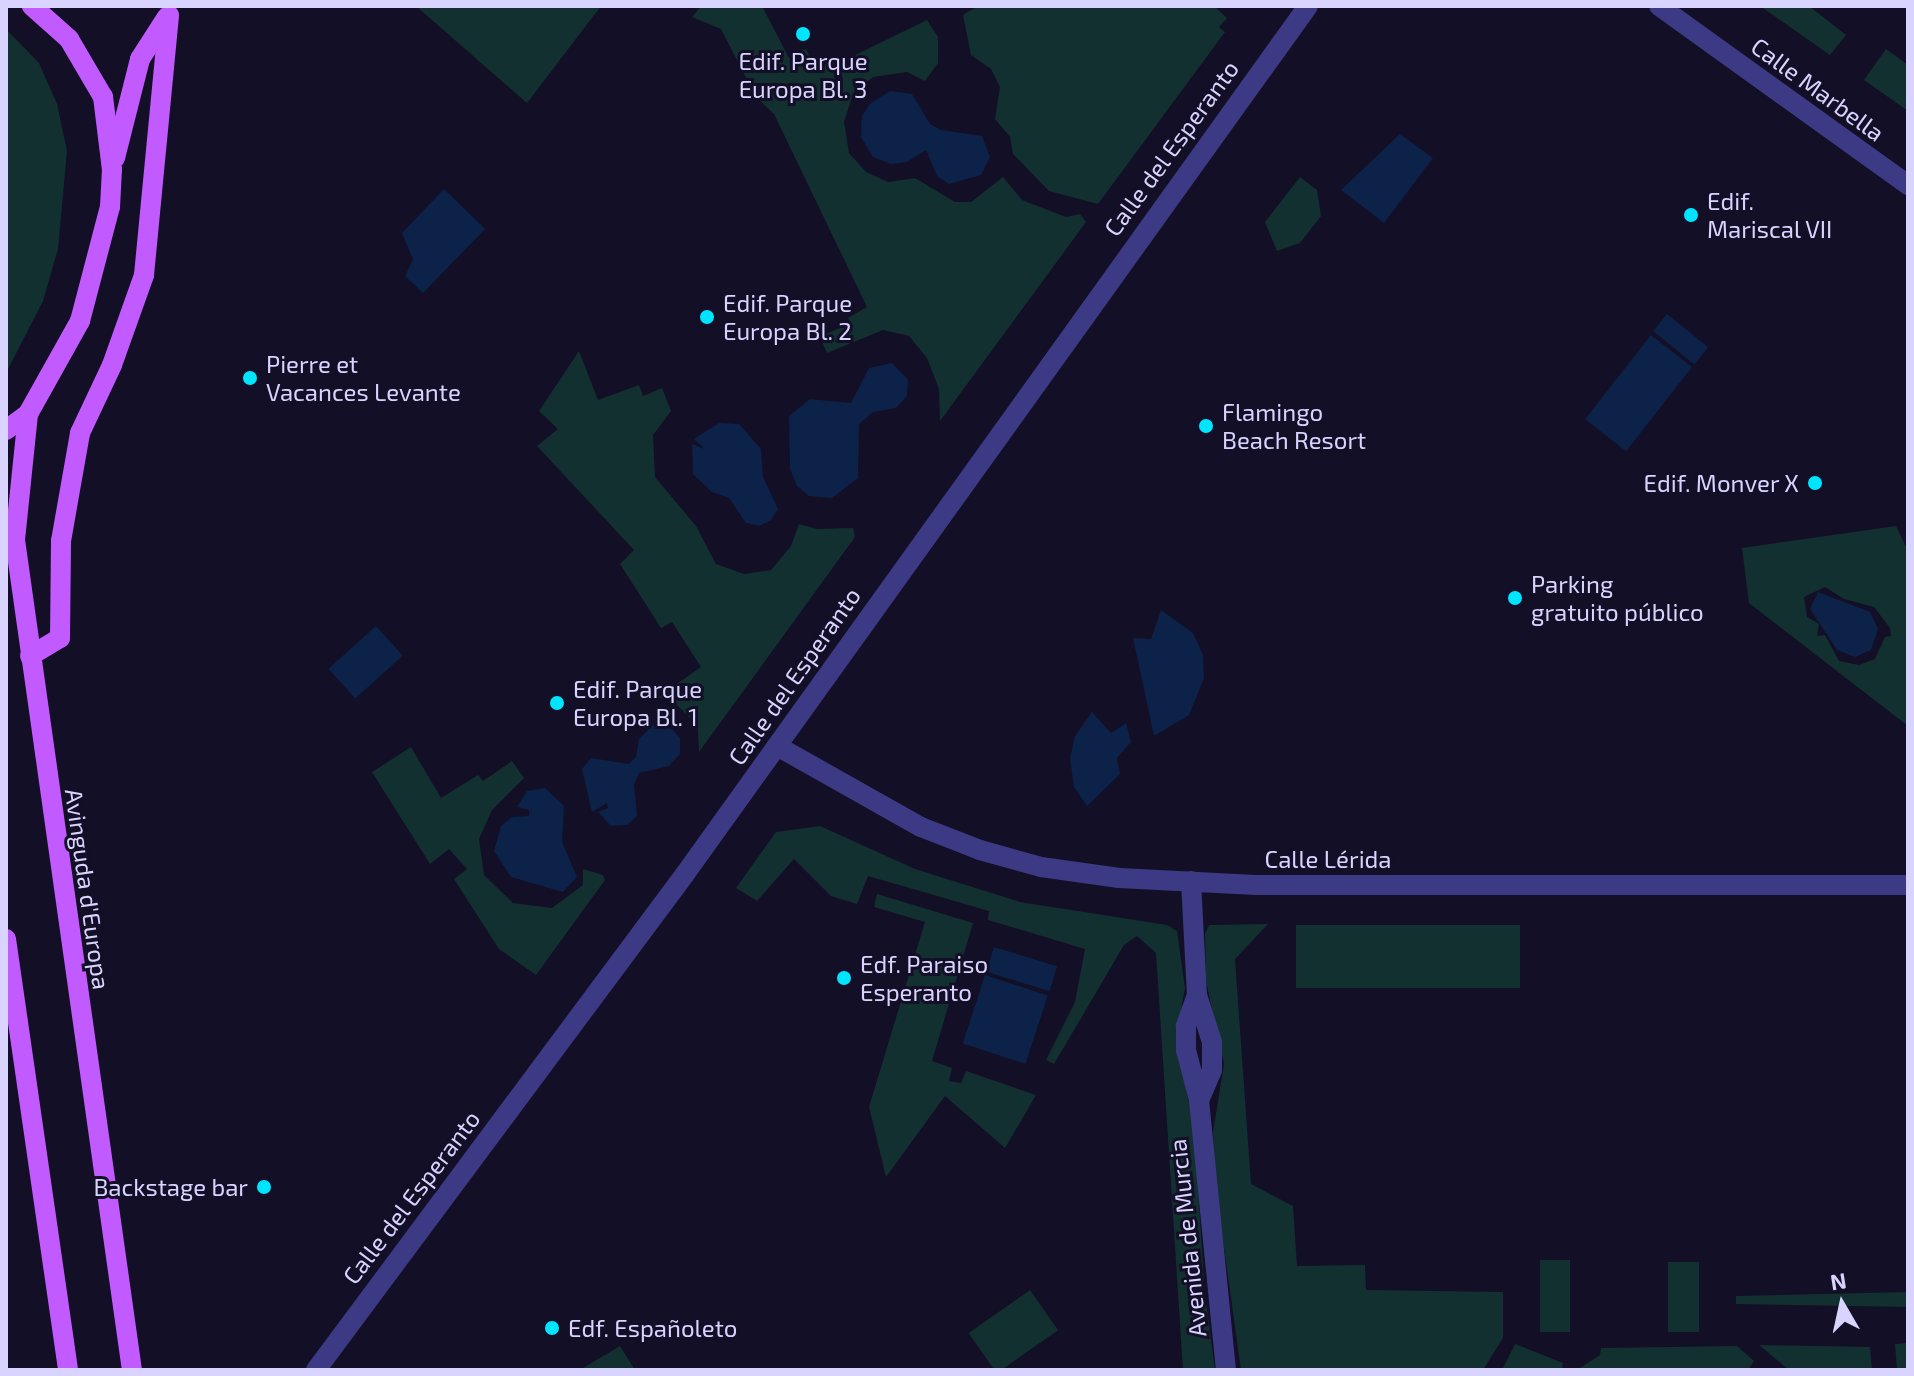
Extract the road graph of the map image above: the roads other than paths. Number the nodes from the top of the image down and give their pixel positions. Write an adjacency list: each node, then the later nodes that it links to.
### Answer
1 (32, 6): 5 (main road)
2 (1308, 6): 10 (street, Calle del Esperanto)
3 (1659, 6): 6 (street, Calle Marbella)
4 (172, 10): 5 (main road); 9 (main road)
5 (112, 170): 7 (main road)
6 (1908, 185)
7 (28, 414): 8 (main road); 9 (main road, Avinguda d'Europa)
8 (6, 430)
9 (30, 656): 15 (main road, Avinguda d'Europa)
10 (777, 746): 11 (street, Calle Lérida); 16 (street, Calle del Esperanto)
11 (1191, 881): 12 (street, Calle Lérida); 17 (street, Avenida de Murcia)
12 (1908, 885)
13 (6, 939): 14 (main road)
14 (68, 1370)
15 (132, 1370)
16 (316, 1370)
17 (1226, 1370)

